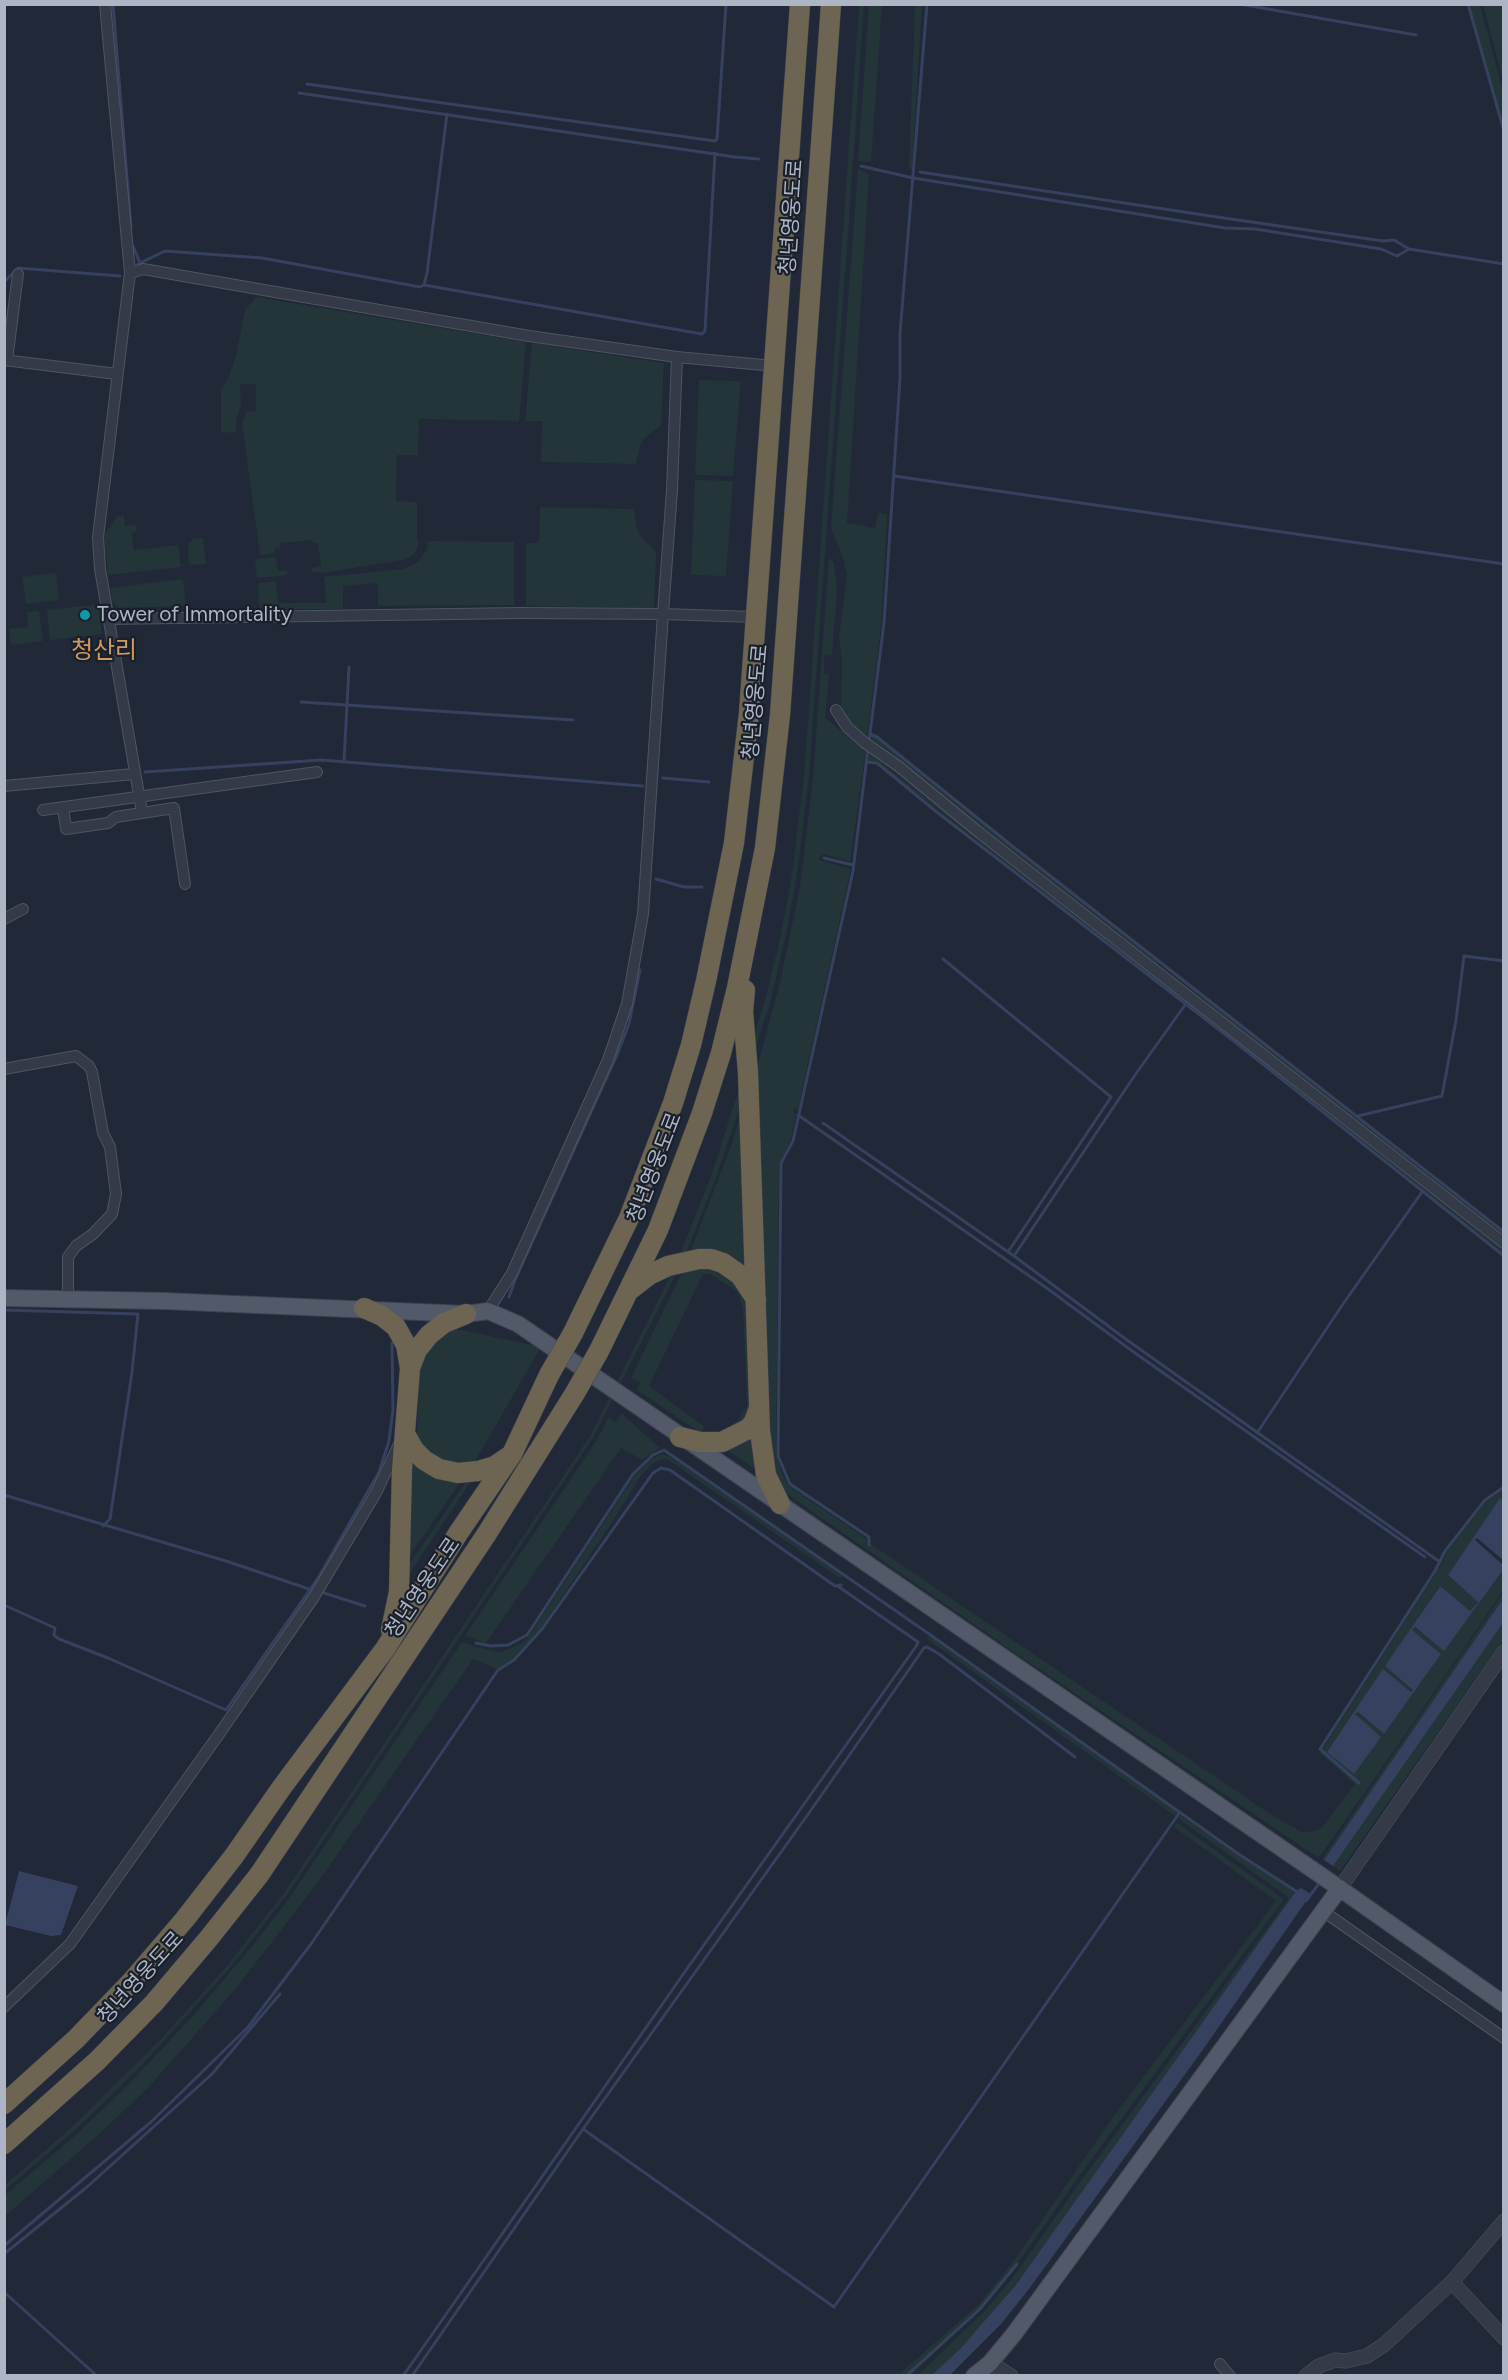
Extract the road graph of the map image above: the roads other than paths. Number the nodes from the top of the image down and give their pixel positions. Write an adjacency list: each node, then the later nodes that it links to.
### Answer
1 (105, 4): 4 (street)
2 (800, 4): 8 (highway, 청년영웅도로)
3 (831, 4): 24 (highway, 청년영웅도로)
4 (130, 273): 6 (street); 9 (street)
5 (18, 274): 7 (street)
6 (677, 357): 8 (street); 10 (street)
7 (6, 360): 9 (street)
8 (774, 366): 11 (highway, 청년영웅도로)
9 (117, 374): 12 (street)
10 (663, 614): 11 (street); 12 (street); 32 (street)
11 (755, 617): 38 (highway, 청년영웅도로, bridge)
12 (109, 619): 15 (street)
13 (836, 710): 26 (street)
14 (317, 772): 17 (street)
15 (134, 774): 16 (street); 17 (street)
16 (4, 786)
17 (138, 795): 18 (street); 20 (street)
18 (63, 807): 19 (street); 20 (street)
19 (43, 810)
20 (142, 812): 21 (street)
21 (185, 884)
22 (23, 909): 23 (street)
23 (4, 919)
24 (751, 922): 27 (highway, 청년영웅도로); 30 (highway)
25 (4, 1070): 29 (street)
26 (1503, 1243)
27 (630, 1290): 30 (highway); 48 (highway, 청년영웅도로, bridge)
28 (4, 1298): 29 (main road)
29 (69, 1299): 31 (main road)
30 (756, 1299): 35 (highway)
31 (364, 1308): 33 (main road); 34 (highway)
32 (488, 1311): 33 (main road); 37 (main road)
33 (466, 1314): 34 (highway)
34 (410, 1368): 36 (highway)
35 (760, 1406): 37 (highway); 39 (highway)
36 (405, 1434): 38 (highway); 40 (highway); 45 (street)
37 (680, 1437): 39 (main road)
38 (513, 1454): 40 (highway, 청년영웅도로)
39 (780, 1504): 42 (main road)
40 (385, 1649): 47 (highway, 청년영웅도로)
41 (1503, 1652): 42 (street)
42 (1336, 1885): 43 (main road); 44 (main road)
43 (1323, 1911): 46 (street); 52 (main road)
44 (1503, 2004)
45 (4, 2007)
46 (1503, 2038)
47 (4, 2104)
48 (4, 2144)
49 (1503, 2221): 50 (street)
50 (1452, 2282): 51 (street); 57 (street)
51 (1503, 2338)
52 (990, 2363): 54 (main road); 55 (street)
53 (1220, 2364): 56 (street)
54 (974, 2376)
55 (1011, 2376)
56 (1230, 2376)
57 (1306, 2376)

